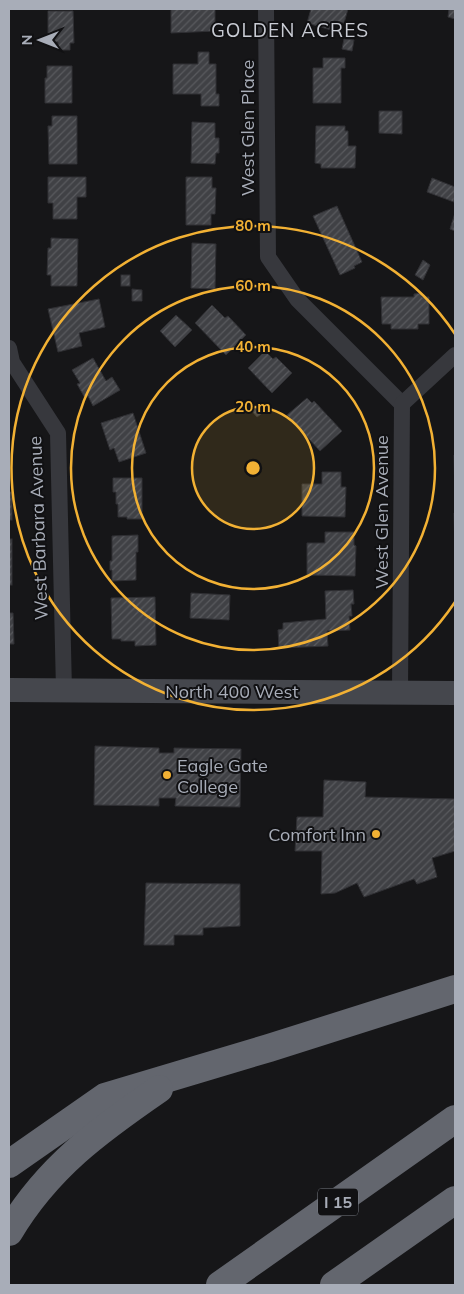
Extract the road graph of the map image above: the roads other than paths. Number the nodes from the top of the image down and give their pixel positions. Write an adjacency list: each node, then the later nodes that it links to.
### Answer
1 (266, 9): 4 (street, West Glen Place)
2 (9, 348): 6 (street, West Barbara Avenue)
3 (455, 355): 4 (street)
4 (402, 404): 7 (street, West Glen Avenue)
5 (9, 690): 6 (street, North 400 West)
6 (64, 690): 7 (street, North 400 West)
7 (400, 692): 8 (street, North 400 West)
8 (455, 692)
9 (455, 989): 10 (highway)
10 (177, 1077): 12 (highway); 14 (highway)
11 (455, 1119): 15 (highway, I 15)
12 (9, 1164)
13 (455, 1200): 16 (highway)
14 (9, 1232)
15 (220, 1285)
16 (334, 1285)

